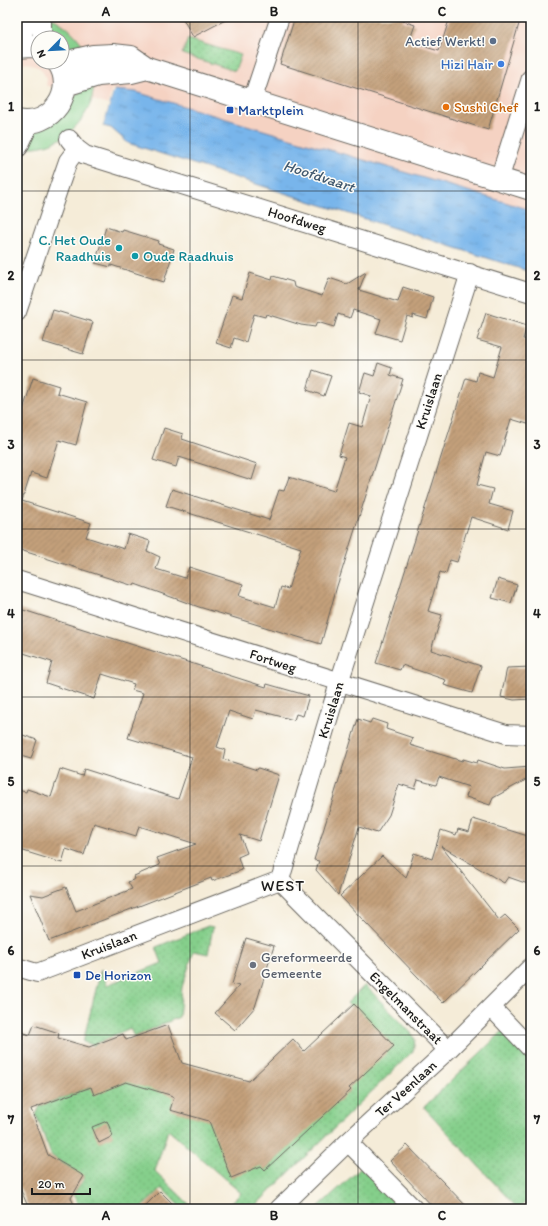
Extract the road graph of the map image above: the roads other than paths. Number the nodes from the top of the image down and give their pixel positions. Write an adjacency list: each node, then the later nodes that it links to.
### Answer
1 (27, 17): 5 (street)
2 (42, 17): 4 (street)
3 (280, 17): 11 (street)
4 (42, 30)
5 (25, 47)
6 (70, 61): 7 (street)
7 (147, 68): 10 (street); 11 (street)
8 (62, 70): 10 (street)
9 (531, 78): 14 (street)
10 (65, 85): 12 (street)
11 (252, 101): 14 (street)
12 (23, 121): 13 (street)
13 (17, 146)
14 (499, 180): 15 (street)
15 (531, 189)
16 (470, 273): 17 (street, Hoofdweg); 18 (street, Hoofdweg); 20 (street, Kruislaan)
17 (531, 293)
18 (17, 312)
19 (17, 580): 20 (street, Fortweg)
20 (339, 683): 21 (street, Fortweg); 22 (street, Kruislaan)
21 (531, 735)
22 (280, 880): 23 (street, Kruislaan); 27 (street, Engelmanstraat)
23 (17, 967)
24 (531, 967): 25 (street, Ter Veenlaan)
25 (492, 1008): 26 (street); 27 (street, Ter Veenlaan)
26 (531, 1049)
27 (448, 1050): 28 (street, Ter Veenlaan)
28 (348, 1142): 29 (street, Ter Veenlaan); 30 (street)
29 (279, 1209)
30 (414, 1209)

